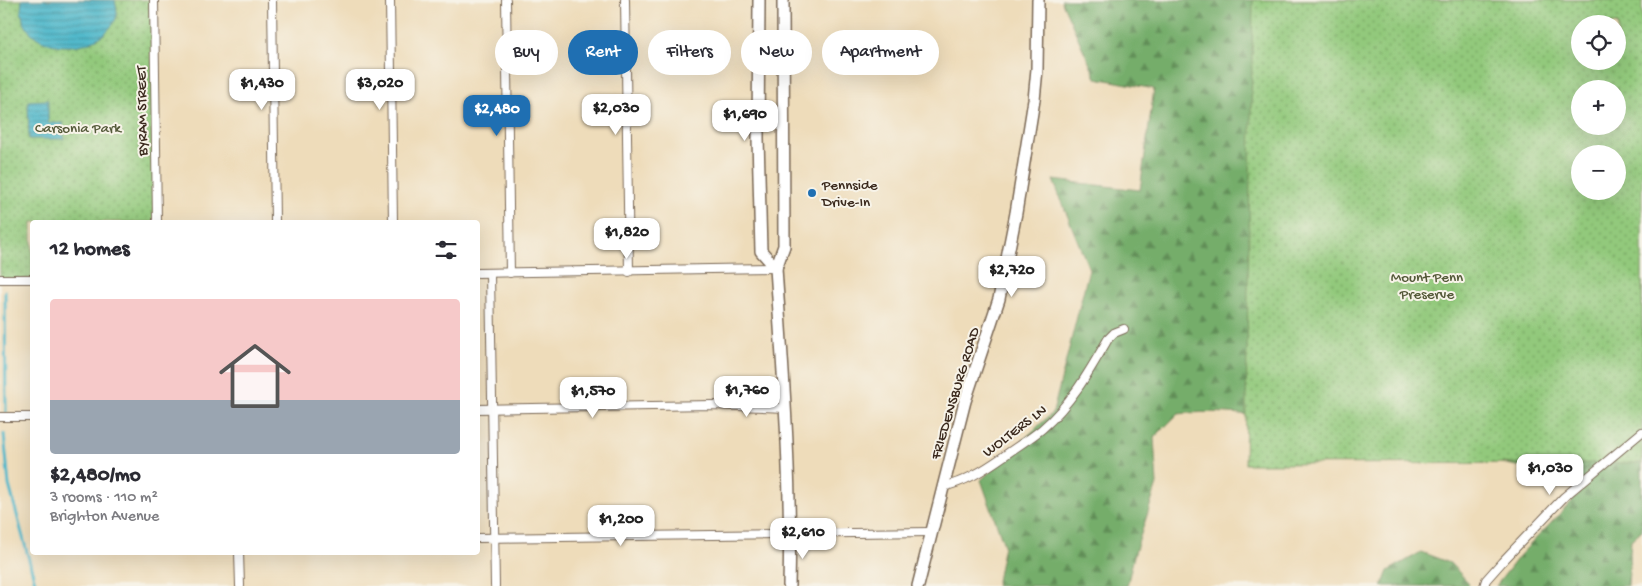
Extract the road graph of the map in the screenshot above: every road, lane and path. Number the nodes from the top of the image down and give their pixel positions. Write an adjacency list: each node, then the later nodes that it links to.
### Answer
1 (154, 0): 9 (street, BYRAM STREET)
2 (272, 0): 10 (street)
3 (390, 0): 11 (street)
4 (506, 0): 16 (street)
5 (625, 0): 13 (street)
6 (759, 0): 12 (street)
7 (783, 0): 12 (street)
8 (1038, 0): 26 (street, FRIEDENSBURG ROAD)
9 (156, 220)
10 (275, 220)
11 (392, 220)
12 (776, 268): 13 (street); 20 (street)
13 (629, 272): 16 (street)
14 (480, 273): 15 (street)
15 (490, 273): 16 (street); 22 (street)
16 (510, 273)
17 (0, 279): 18 (street)
18 (30, 279)
19 (1124, 329): 26 (street, WOLTERS LN)
20 (786, 408): 22 (street); 28 (street)
21 (480, 409): 22 (street)
22 (492, 409): 30 (street)
23 (0, 417): 24 (street)
24 (30, 417)
25 (1642, 432): 36 (street)
26 (942, 487): 27 (street, FRIEDENSBURG ROAD)
27 (931, 532): 28 (street); 35 (street, FRIEDENSBURG ROAD)
28 (790, 533): 30 (street); 34 (street)
29 (480, 538): 30 (street)
30 (494, 538): 33 (street)
31 (239, 555): 32 (street)
32 (240, 586)
33 (495, 586)
34 (789, 586)
35 (918, 586)
36 (1484, 586)

